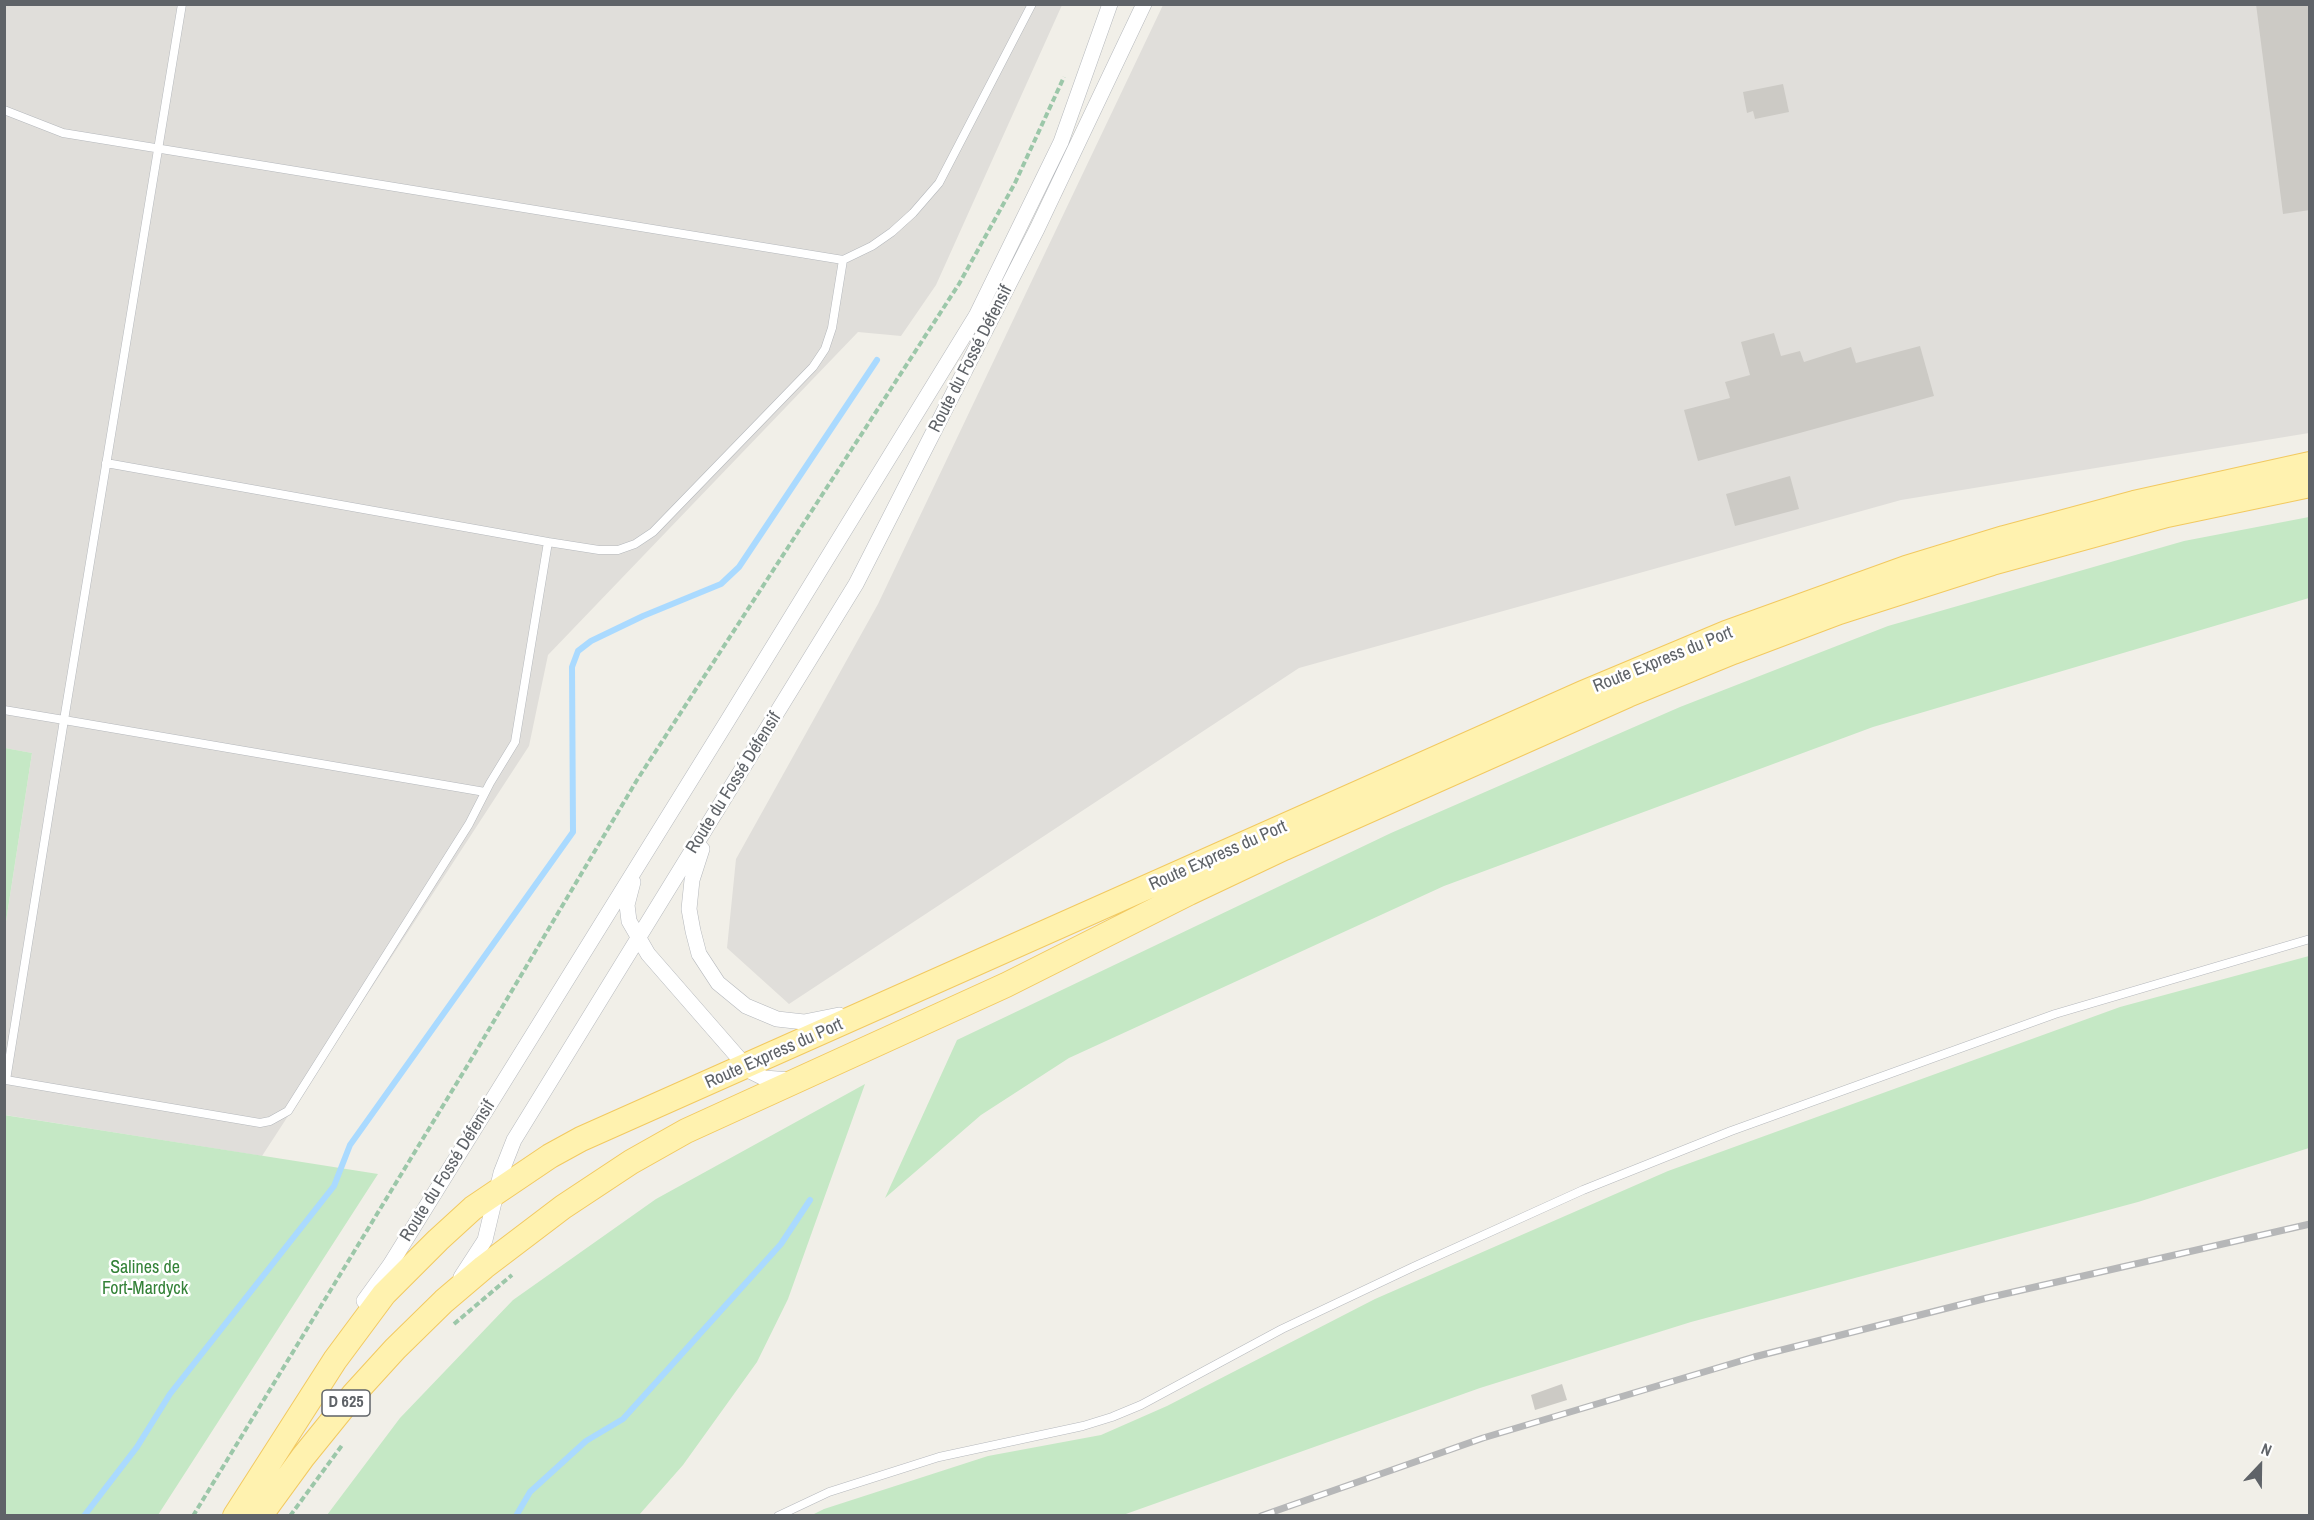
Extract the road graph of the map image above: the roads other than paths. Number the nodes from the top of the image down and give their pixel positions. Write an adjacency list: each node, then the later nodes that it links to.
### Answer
1 (182, 4): 6 (lane)
2 (1032, 4): 7 (lane)
3 (1110, 4): 16 (street, Route du Fossé Défensif)
4 (1144, 4): 15 (street, Route du Fossé Défensif)
5 (4, 110): 6 (lane)
6 (158, 149): 7 (lane); 8 (lane)
7 (843, 260): 11 (lane)
8 (106, 463): 11 (lane); 13 (lane)
9 (2310, 464): 19 (main road, Route Express du Port)
10 (2310, 484): 21 (main road, Route Express du Port)
11 (548, 542): 14 (lane)
12 (4, 710): 13 (lane)
13 (64, 720): 14 (lane); 14 (lane)
14 (485, 792)
15 (729, 792): 17 (street, Route du Fossé Défensif); 19 (street)
16 (646, 851): 17 (street); 24 (street, Route du Fossé Défensif)
17 (638, 939): 20 (street); 22 (street, Route du Fossé Défensif)
18 (2310, 939): 27 (lane)
19 (847, 1017): 20 (main road, Route Express du Port)
20 (746, 1067): 21 (street); 22 (main road, Route Express du Port)
21 (798, 1079): 23 (main road, Route Express du Port)
22 (496, 1191): 23 (street, Route du Fossé Défensif); 25 (main road, Route Express du Port)
23 (444, 1301): 26 (main road, Route du Fossé Défensif / D 625)
24 (228, 1515)
25 (235, 1515)
26 (260, 1515)
27 (778, 1515)

